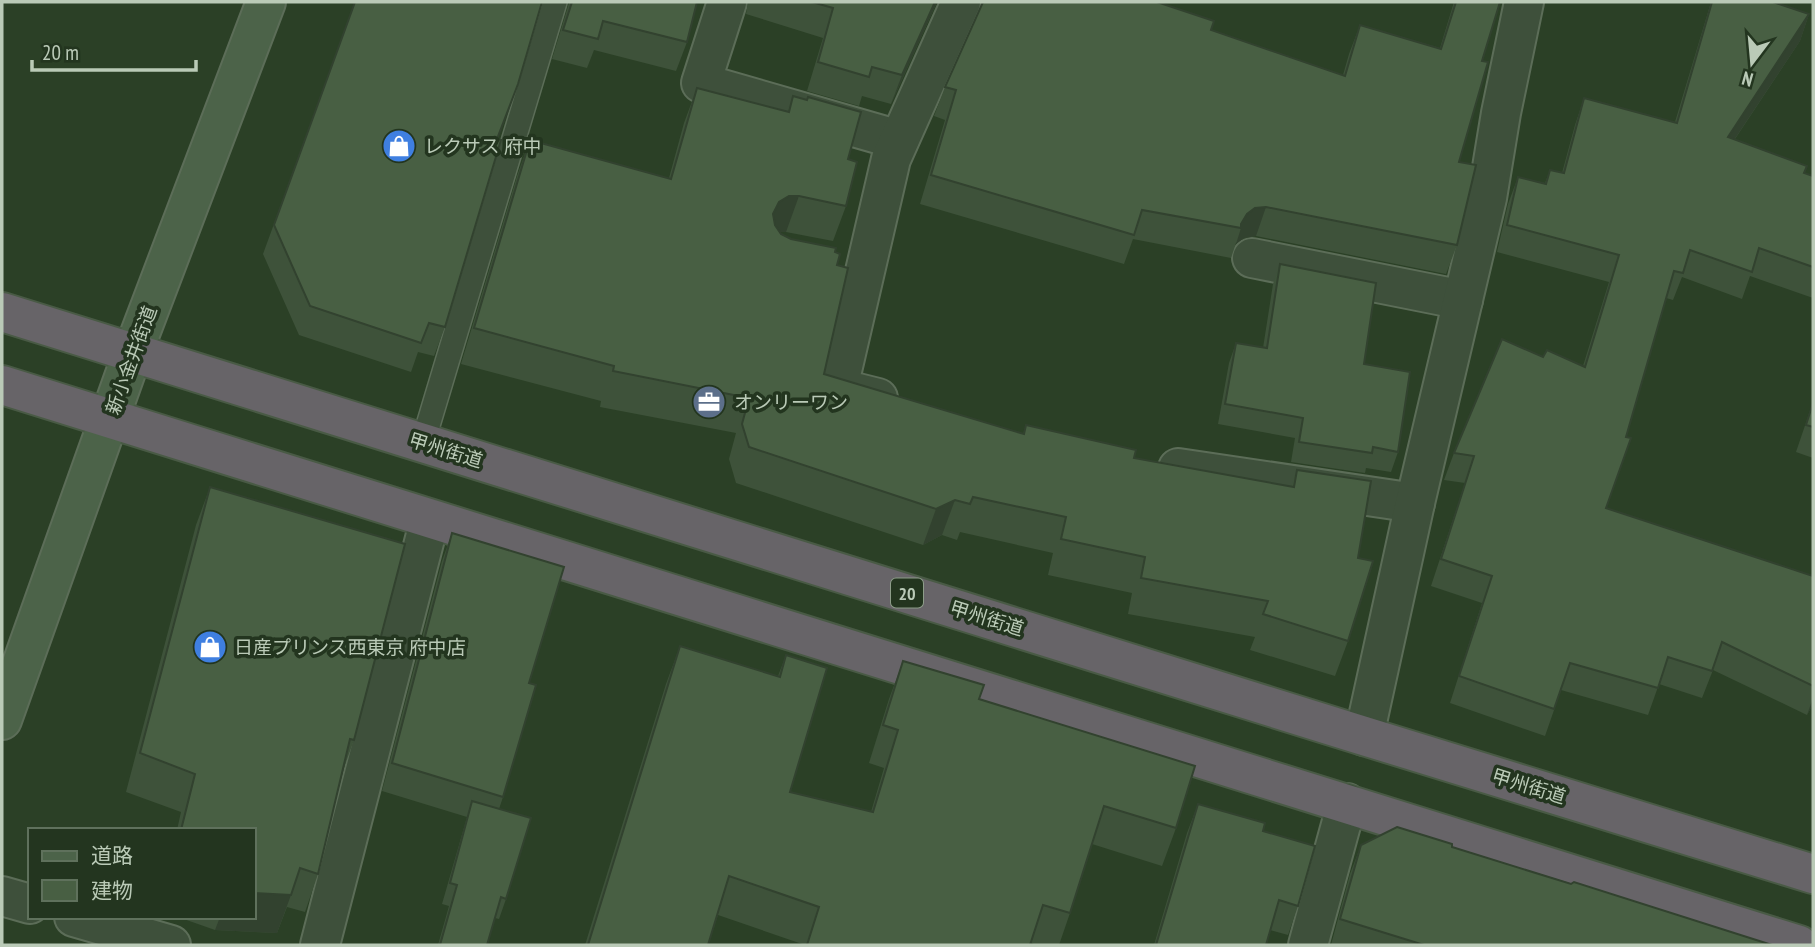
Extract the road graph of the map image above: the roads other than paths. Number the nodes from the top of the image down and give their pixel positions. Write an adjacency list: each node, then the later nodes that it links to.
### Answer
1 (267, 2): 10 (main road, 新小金井街道)
2 (555, 2): 14 (lane)
3 (727, 2): 6 (street)
4 (961, 2): 6 (street)
5 (1524, 2): 8 (street)
6 (899, 141): 12 (street)
7 (1252, 258): 8 (street)
8 (1463, 300): 16 (street)
9 (2, 312): 10 (highway, 甲州街道 / 20)
10 (133, 352): 13 (main road, 新小金井街道); 14 (highway, 甲州街道 / 20)
11 (2, 384): 13 (highway)
12 (904, 404)
13 (109, 419): 17 (highway); 18 (main road, 新小金井街道)
14 (423, 442): 19 (highway, 甲州街道 / 20)
15 (1144, 463): 16 (street)
16 (1415, 503): 19 (street)
17 (430, 519): 20 (highway); 26 (street)
18 (2, 720)
19 (1364, 736): 21 (highway, 甲州街道 / 20)
20 (1347, 803): 27 (street); 28 (highway)
21 (1813, 874)
22 (2, 896): 23 (street)
23 (28, 903)
24 (81, 919): 25 (street)
25 (171, 945)
26 (320, 945)
27 (1308, 945)
28 (1799, 945)

